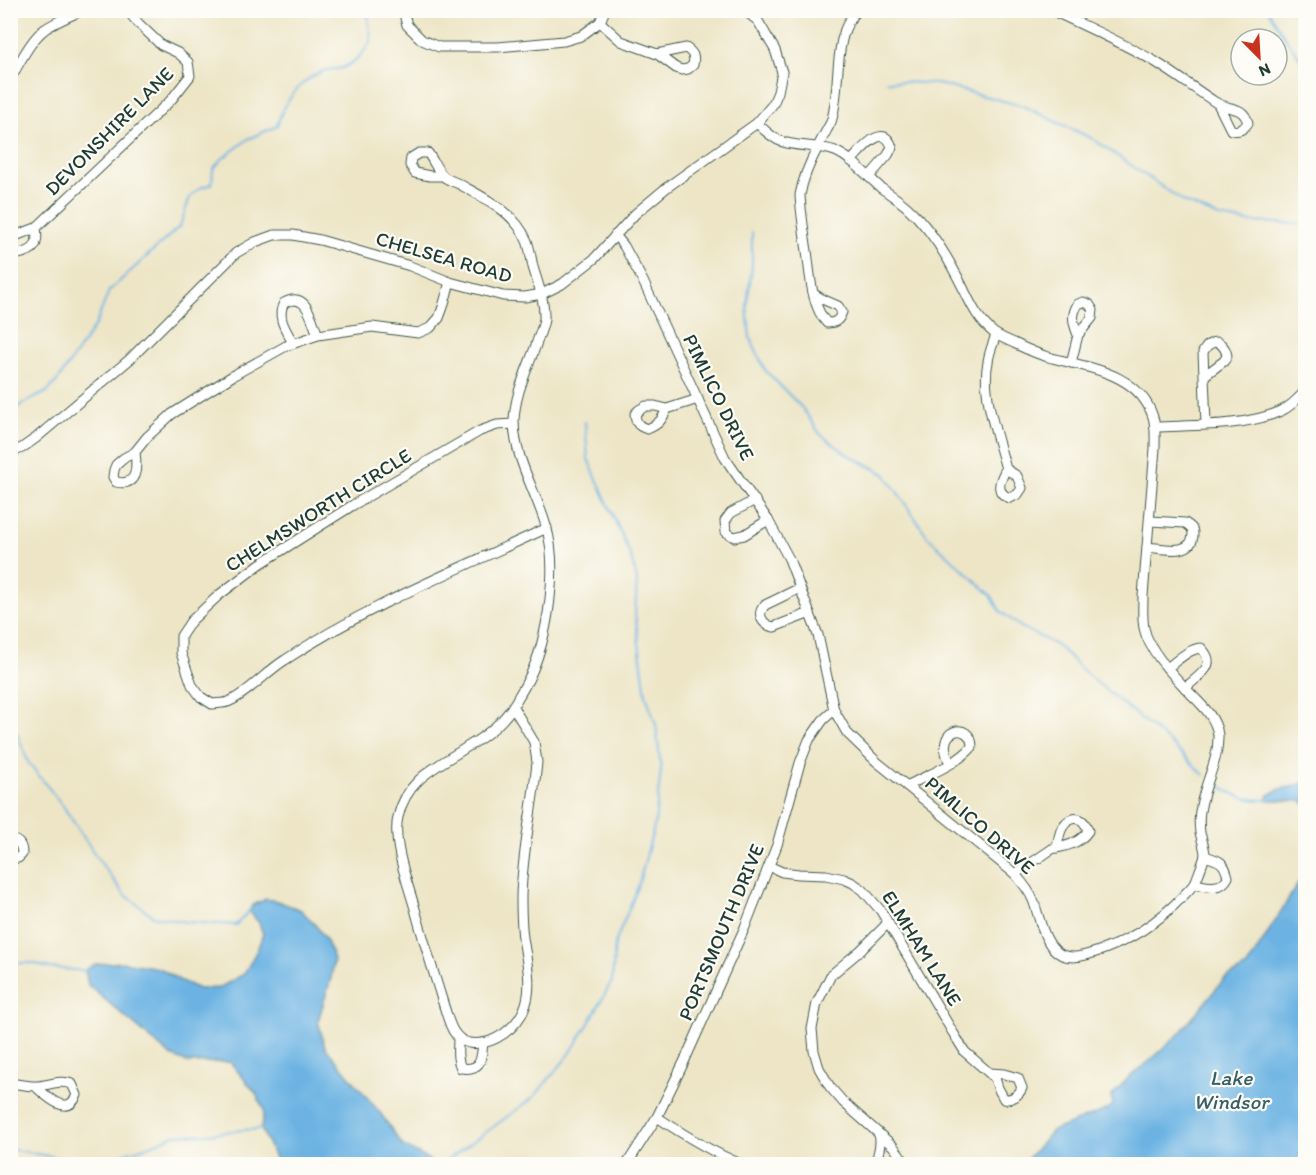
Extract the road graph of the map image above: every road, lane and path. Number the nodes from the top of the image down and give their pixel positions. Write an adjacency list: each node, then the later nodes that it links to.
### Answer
1 (83, 10): 10 (street)
2 (127, 10): 17 (street, DEVONSHIRE LANE)
3 (403, 10): 8 (street)
4 (605, 10): 8 (street)
5 (744, 10): 12 (street, CHELSEA ROAD)
6 (858, 10): 13 (street)
7 (1051, 10): 11 (street)
8 (600, 22): 9 (street)
9 (657, 54)
10 (10, 79)
11 (1218, 104)
12 (757, 123): 13 (street, PIMLICO DRIVE); 18 (street, CHELSEA ROAD)
13 (818, 147): 14 (street, PIMLICO DRIVE); 21 (street)
14 (851, 162): 16 (street, PIMLICO DRIVE); 16 (street)
15 (443, 176): 20 (street)
16 (869, 177): 23 (street, PIMLICO DRIVE)
17 (36, 228)
18 (615, 236): 20 (street, CHELSEA ROAD); 29 (street, PIMLICO DRIVE)
19 (450, 282): 20 (street, CHELSEA ROAD); 22 (street); 35 (street, CHELSEA ROAD)
20 (542, 294): 31 (street)
21 (814, 294)
22 (318, 335): 25 (street); 25 (street)
23 (996, 335): 26 (street, PIMLICO DRIVE); 36 (street)
24 (1078, 335): 26 (street)
25 (292, 343): 34 (street)
26 (1071, 363): 33 (street, PIMLICO DRIVE)
27 (1204, 376): 32 (street)
28 (1305, 390): 32 (street)
29 (698, 399): 30 (street); 37 (street, PIMLICO DRIVE)
30 (667, 409)
31 (514, 424): 40 (street); 40 (street, CHELMSWORTH CIRCLE)
32 (1206, 424): 33 (street)
33 (1155, 427): 39 (street, PIMLICO DRIVE)
34 (135, 452)
35 (10, 453)
36 (1006, 469)
37 (755, 500): 38 (street, PIMLICO DRIVE); 38 (street)
38 (768, 520): 42 (street, PIMLICO DRIVE)
39 (1150, 521): 41 (street, PIMLICO DRIVE); 41 (street)
40 (547, 528): 46 (street)
41 (1147, 547): 44 (street, PIMLICO DRIVE)
42 (800, 588): 43 (street, PIMLICO DRIVE); 43 (street)
43 (810, 613): 47 (street, PIMLICO DRIVE)
44 (1167, 668): 45 (street, PIMLICO DRIVE); 45 (street)
45 (1185, 688): 52 (street, PIMLICO DRIVE)
46 (513, 707): 58 (street); 59 (street)
47 (834, 710): 49 (street, PIMLICO DRIVE); 54 (street, PORTSMOUTH DRIVE)
48 (950, 763): 49 (street)
49 (908, 786): 55 (street, PIMLICO DRIVE)
50 (10, 839): 53 (street)
51 (1057, 848): 55 (street)
52 (1205, 856): 56 (street, PIMLICO DRIVE); 56 (street)
53 (10, 860)
54 (769, 866): 57 (street, ELMHAM LANE); 63 (street, PORTSMOUTH DRIVE)
55 (1015, 874): 56 (street, PIMLICO DRIVE)
56 (1195, 884)
57 (888, 923): 60 (street, ELMHAM LANE); 64 (street)
58 (458, 1039): 59 (street); 59 (street)
59 (483, 1043)
60 (990, 1073)
61 (10, 1083): 62 (street)
62 (35, 1086)
63 (657, 1117): 65 (street, PORTSMOUTH DRIVE); 66 (street)
64 (879, 1135): 67 (street); 68 (street)
65 (627, 1164)
66 (741, 1164)
67 (878, 1164)
68 (901, 1164)

